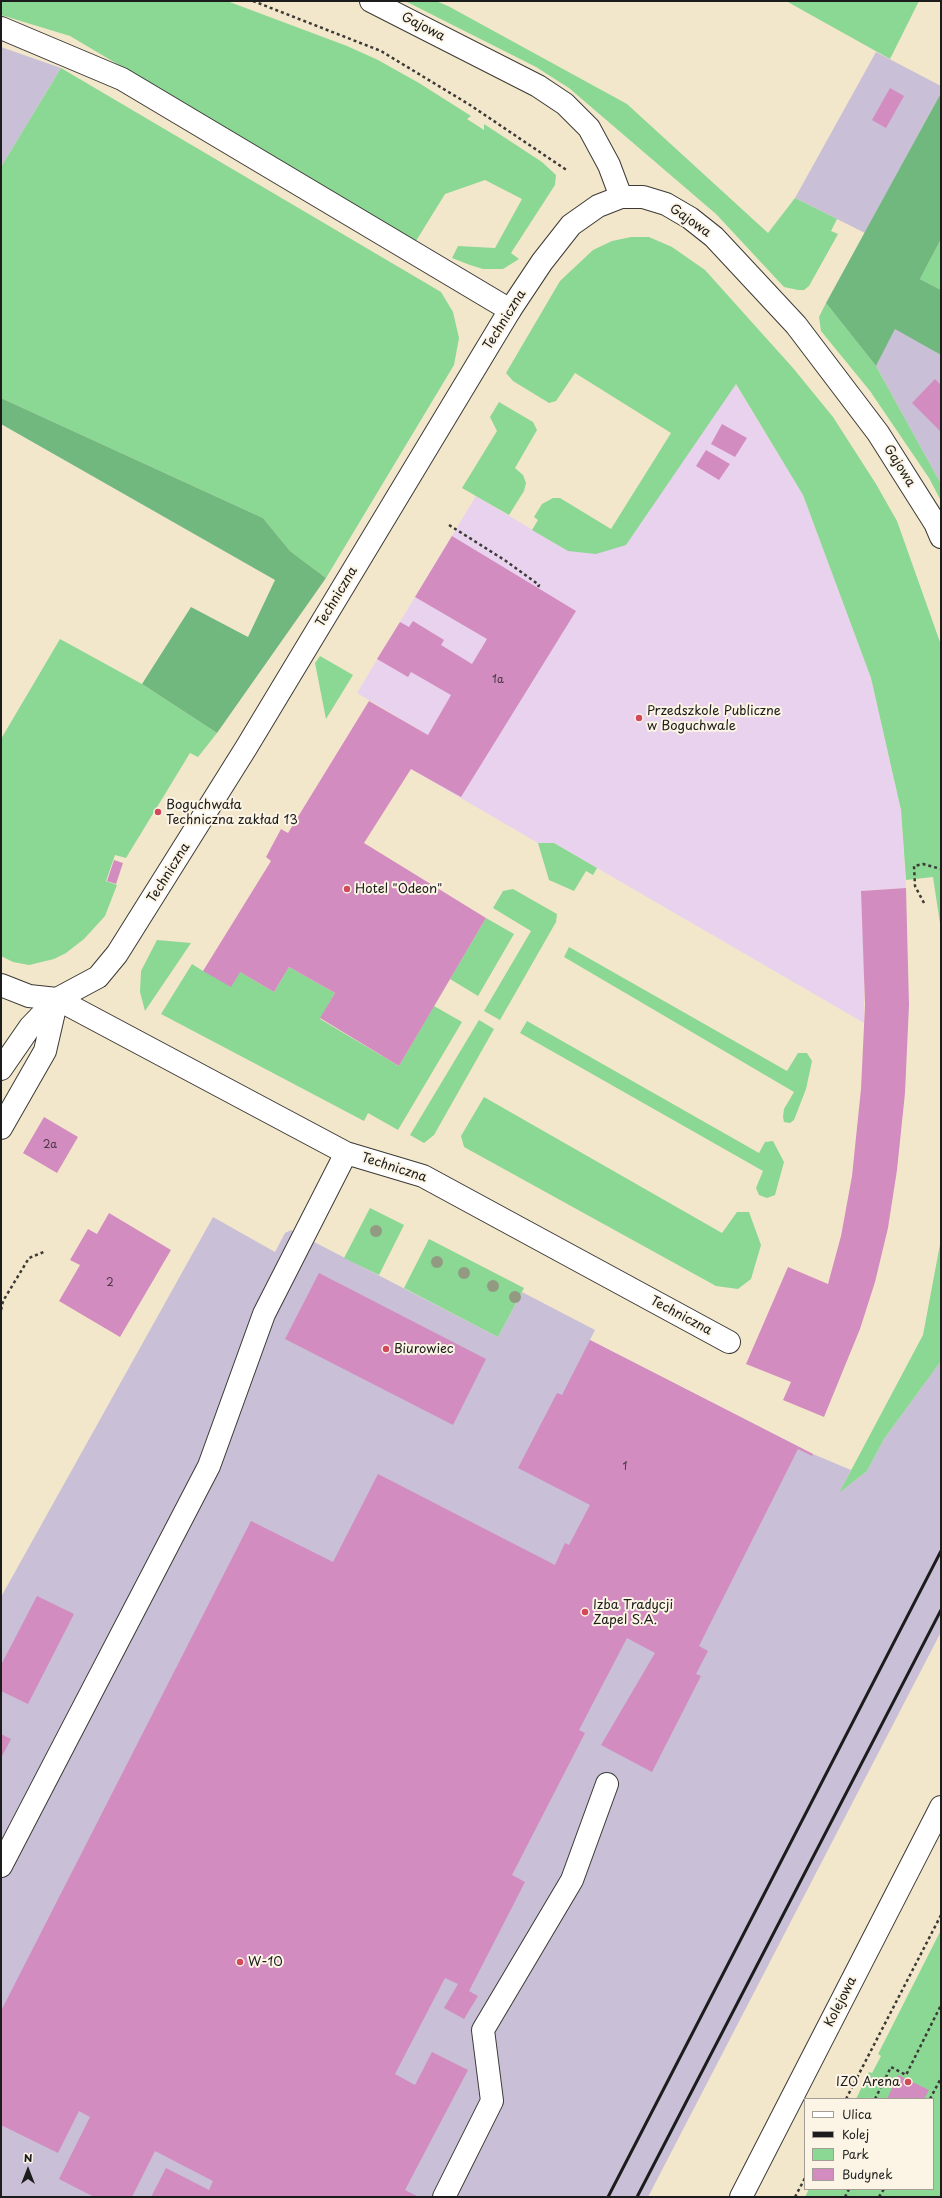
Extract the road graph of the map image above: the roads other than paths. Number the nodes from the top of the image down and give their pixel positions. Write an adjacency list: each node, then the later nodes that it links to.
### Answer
1 (371, 1): 3 (street, Gajowa)
2 (1, 28): 4 (street)
3 (620, 197): 4 (street, Techniczna); 5 (street, Gajowa)
4 (510, 310): 7 (street, Techniczna)
5 (941, 537)
6 (1, 984): 7 (street, Techniczna)
7 (57, 999): 8 (street); 9 (street); 10 (street, Techniczna)
8 (1, 1068)
9 (1, 1128)
10 (346, 1153): 11 (street, Techniczna); 14 (street)
11 (729, 1342)
12 (607, 1784): 15 (street)
13 (941, 1807): 16 (street, Kolejowa)
14 (1, 1866)
15 (444, 2197)
16 (740, 2197)

